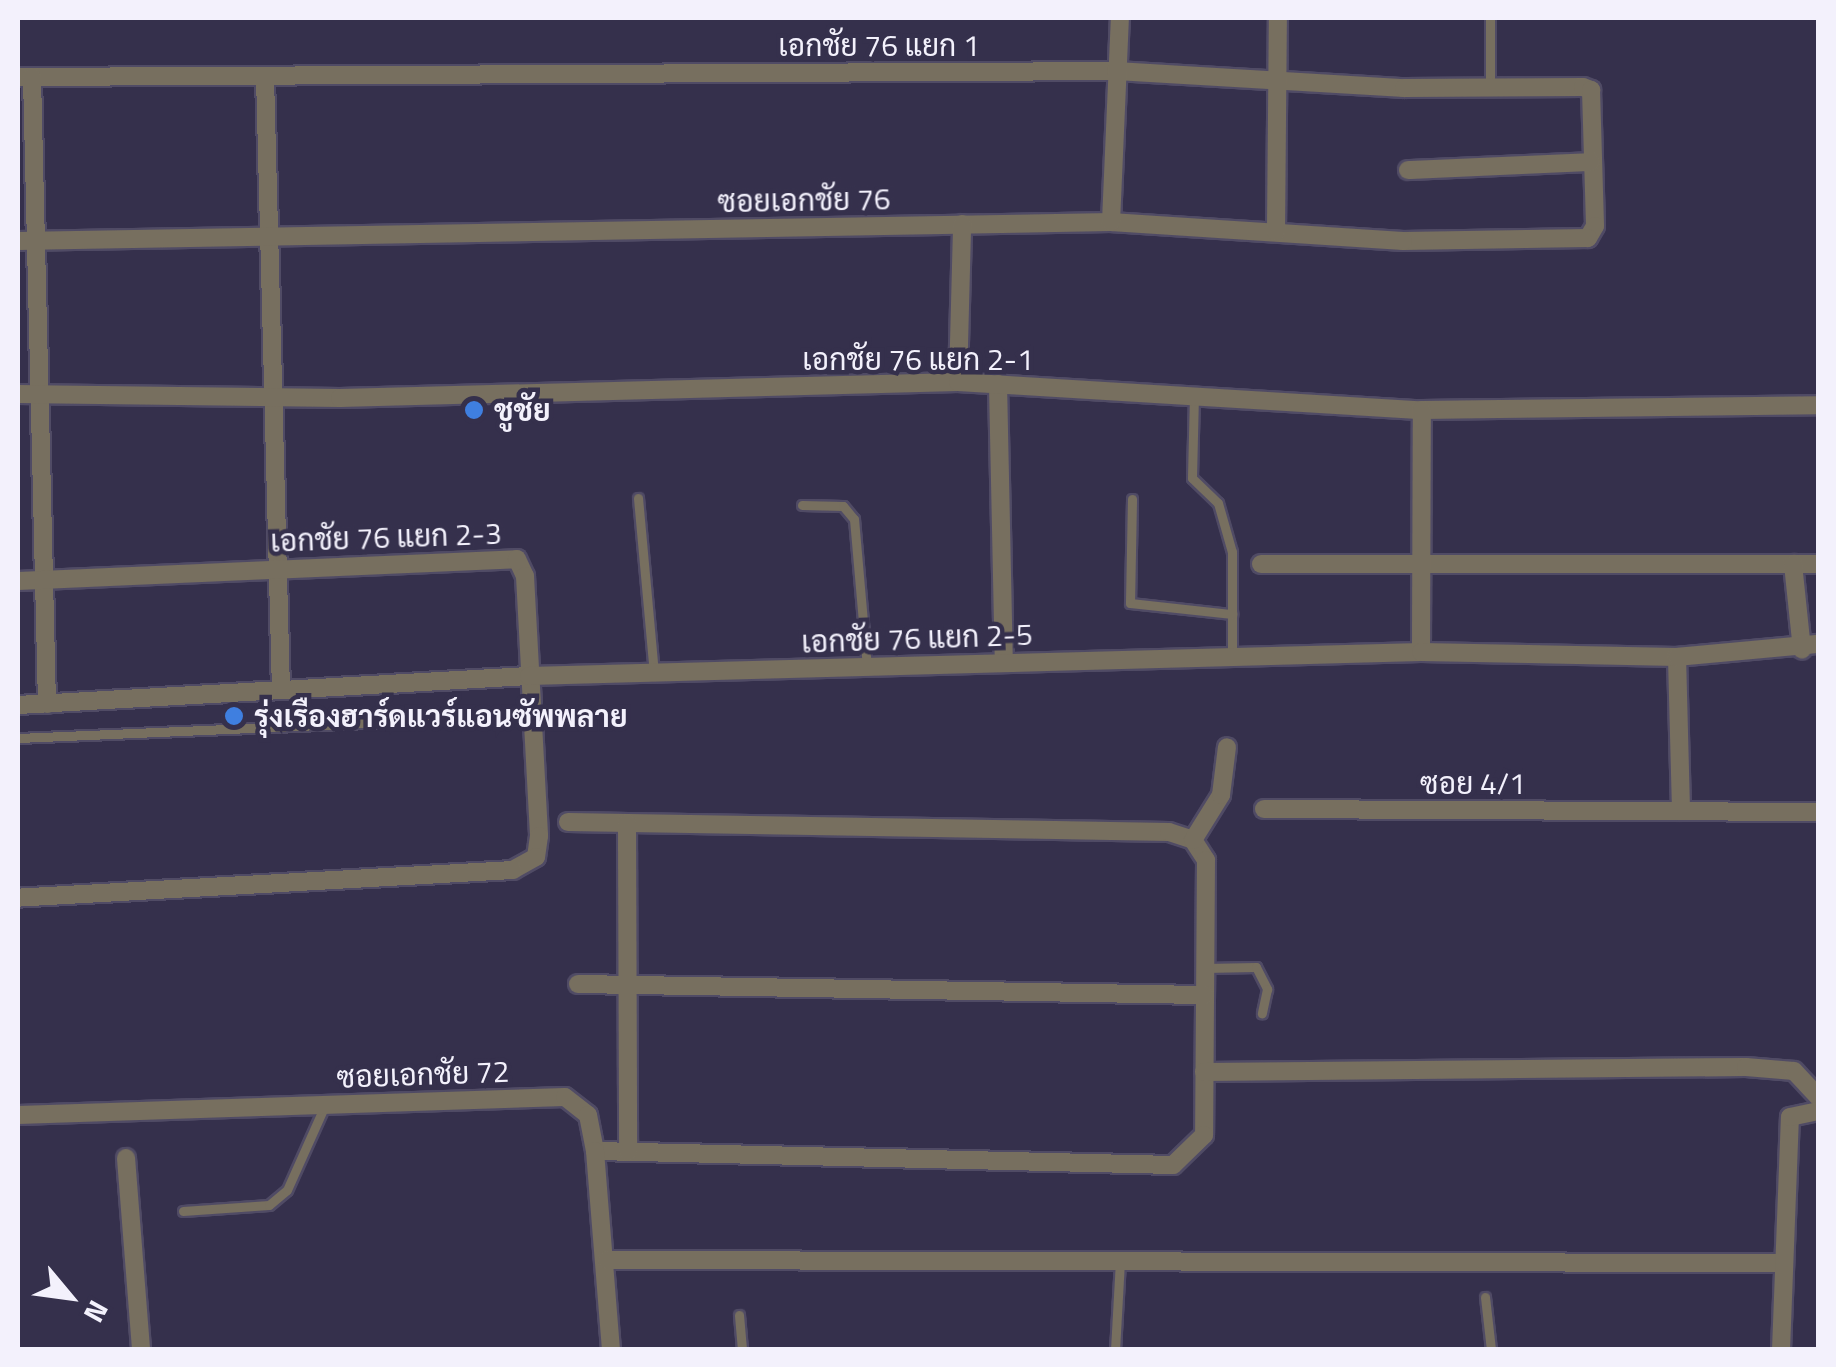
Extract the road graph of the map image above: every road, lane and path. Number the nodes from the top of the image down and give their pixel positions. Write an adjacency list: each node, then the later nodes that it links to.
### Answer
1 (1120, 18): 4 (street)
2 (1278, 18): 7 (street)
3 (1490, 18): 8 (lane)
4 (1116, 71): 5 (street, เอกชัย 76 แยก 1); 7 (street, เอกชัย 76 แยก 1); 11 (street)
5 (265, 76): 6 (street, เอกชัย 76 แยก 1); 15 (street)
6 (25, 77): 16 (street)
7 (1274, 82): 8 (street, เอกชัย 76 แยก 1); 13 (street)
8 (1490, 87): 9 (street, เอกชัย 76 แยก 1)
9 (1591, 162): 10 (street); 14 (street, เอกชัย 76 แยก 1)
10 (1408, 170)
11 (1111, 222): 12 (street, ซอยเอกชัย 76); 13 (street, ซอยเอกชัย 76)
12 (962, 224): 15 (street, ซอยเอกชัย 76); 17 (street)
13 (1276, 232): 14 (street, ซอยเอกชัย 76)
14 (1591, 236)
15 (273, 237): 16 (street, ซอยเอกชัย 76); 22 (street)
16 (26, 241): 20 (street)
17 (958, 382): 18 (street, เอกชัย 76 แยก 2-1); 22 (street, เอกชัย 76 แยก 2-1)
18 (998, 384): 21 (street, เอกชัย 76 แยก 2-1); 40 (street)
19 (18, 394): 20 (street, เอกชัย 76 แยก 2-1)
20 (39, 394): 22 (street, เอกชัย 76 แยก 2-1); 33 (street)
21 (1194, 394): 24 (street, เอกชัย 76 แยก 2-1); 35 (lane)
22 (275, 398): 32 (street)
23 (1818, 405): 24 (street, เอกชัย 76 แยก 2-1)
24 (1422, 410): 31 (street)
25 (638, 498): 42 (lane)
26 (1132, 499): 35 (lane)
27 (802, 505): 41 (lane)
28 (1261, 564): 31 (street)
29 (1793, 564): 30 (street); 31 (street); 36 (street)
30 (1818, 564)
31 (1420, 566): 37 (street)
32 (280, 567): 33 (street, เอกชัย 76 แยก 2-3); 43 (street, เอกชัย 76 แยก 2-3); 44 (street)
33 (46, 580): 34 (street, เอกชัย 76 แยก 2-3); 45 (street)
34 (18, 581)
35 (1232, 614): 39 (lane)
36 (1810, 647): 38 (street, เอกชัย 76 แยก 2-5)
37 (1422, 652): 38 (street, เอกชัย 76 แยก 2-5); 39 (street, เอกชัย 76 แยก 2-5)
38 (1677, 657): 51 (street)
39 (1232, 658): 40 (street, เอกชัย 76 แยก 2-5)
40 (1004, 660): 41 (street, เอกชัย 76 แยก 2-5)
41 (867, 670): 42 (street, เอกชัย 76 แยก 2-5)
42 (654, 673): 43 (street, เอกชัย 76 แยก 2-5)
43 (529, 676): 44 (street, เอกชัย 76 แยก 2-5); 47 (street, เอกชัย 76 แยก 2-3)
44 (281, 690): 45 (street, เอกชัย 76 แยก 2-5)
45 (48, 704): 46 (street, เอกชัย 76 แยก 2-5)
46 (18, 706)
47 (532, 716): 48 (lane); 56 (street, เอกชัย 76 แยก 2-3)
48 (18, 738)
49 (1226, 746): 55 (street)
50 (1264, 810): 51 (street, ซอย 4/1)
51 (1681, 811): 52 (street, ซอย 4/1)
52 (1818, 812)
53 (568, 822): 54 (street)
54 (627, 823): 55 (street); 59 (street)
55 (1194, 840): 57 (street)
56 (18, 898)
57 (1205, 968): 60 (street); 61 (lane)
58 (578, 984): 59 (street)
59 (622, 985): 60 (street); 68 (street)
60 (1205, 994): 62 (street)
61 (1262, 1013)
62 (1204, 1072): 63 (street); 68 (street)
63 (1818, 1097)
64 (325, 1105): 66 (street, ซอยเอกชัย 72); 67 (street, ซอยเอกชัย 72); 70 (lane)
65 (1818, 1111): 73 (street)
66 (18, 1115)
67 (595, 1151): 68 (street); 72 (street, ซอยเอกชัย 72)
68 (628, 1152)
69 (126, 1158): 76 (street)
70 (182, 1211)
71 (1120, 1258): 72 (street); 73 (street); 79 (lane)
72 (607, 1260): 77 (street, ซอยเอกชัย 72)
73 (1784, 1263): 81 (street)
74 (1486, 1297): 80 (lane)
75 (738, 1315): 78 (lane)
76 (141, 1350)
77 (611, 1350)
78 (742, 1350)
79 (1115, 1350)
80 (1490, 1350)
81 (1781, 1350)

